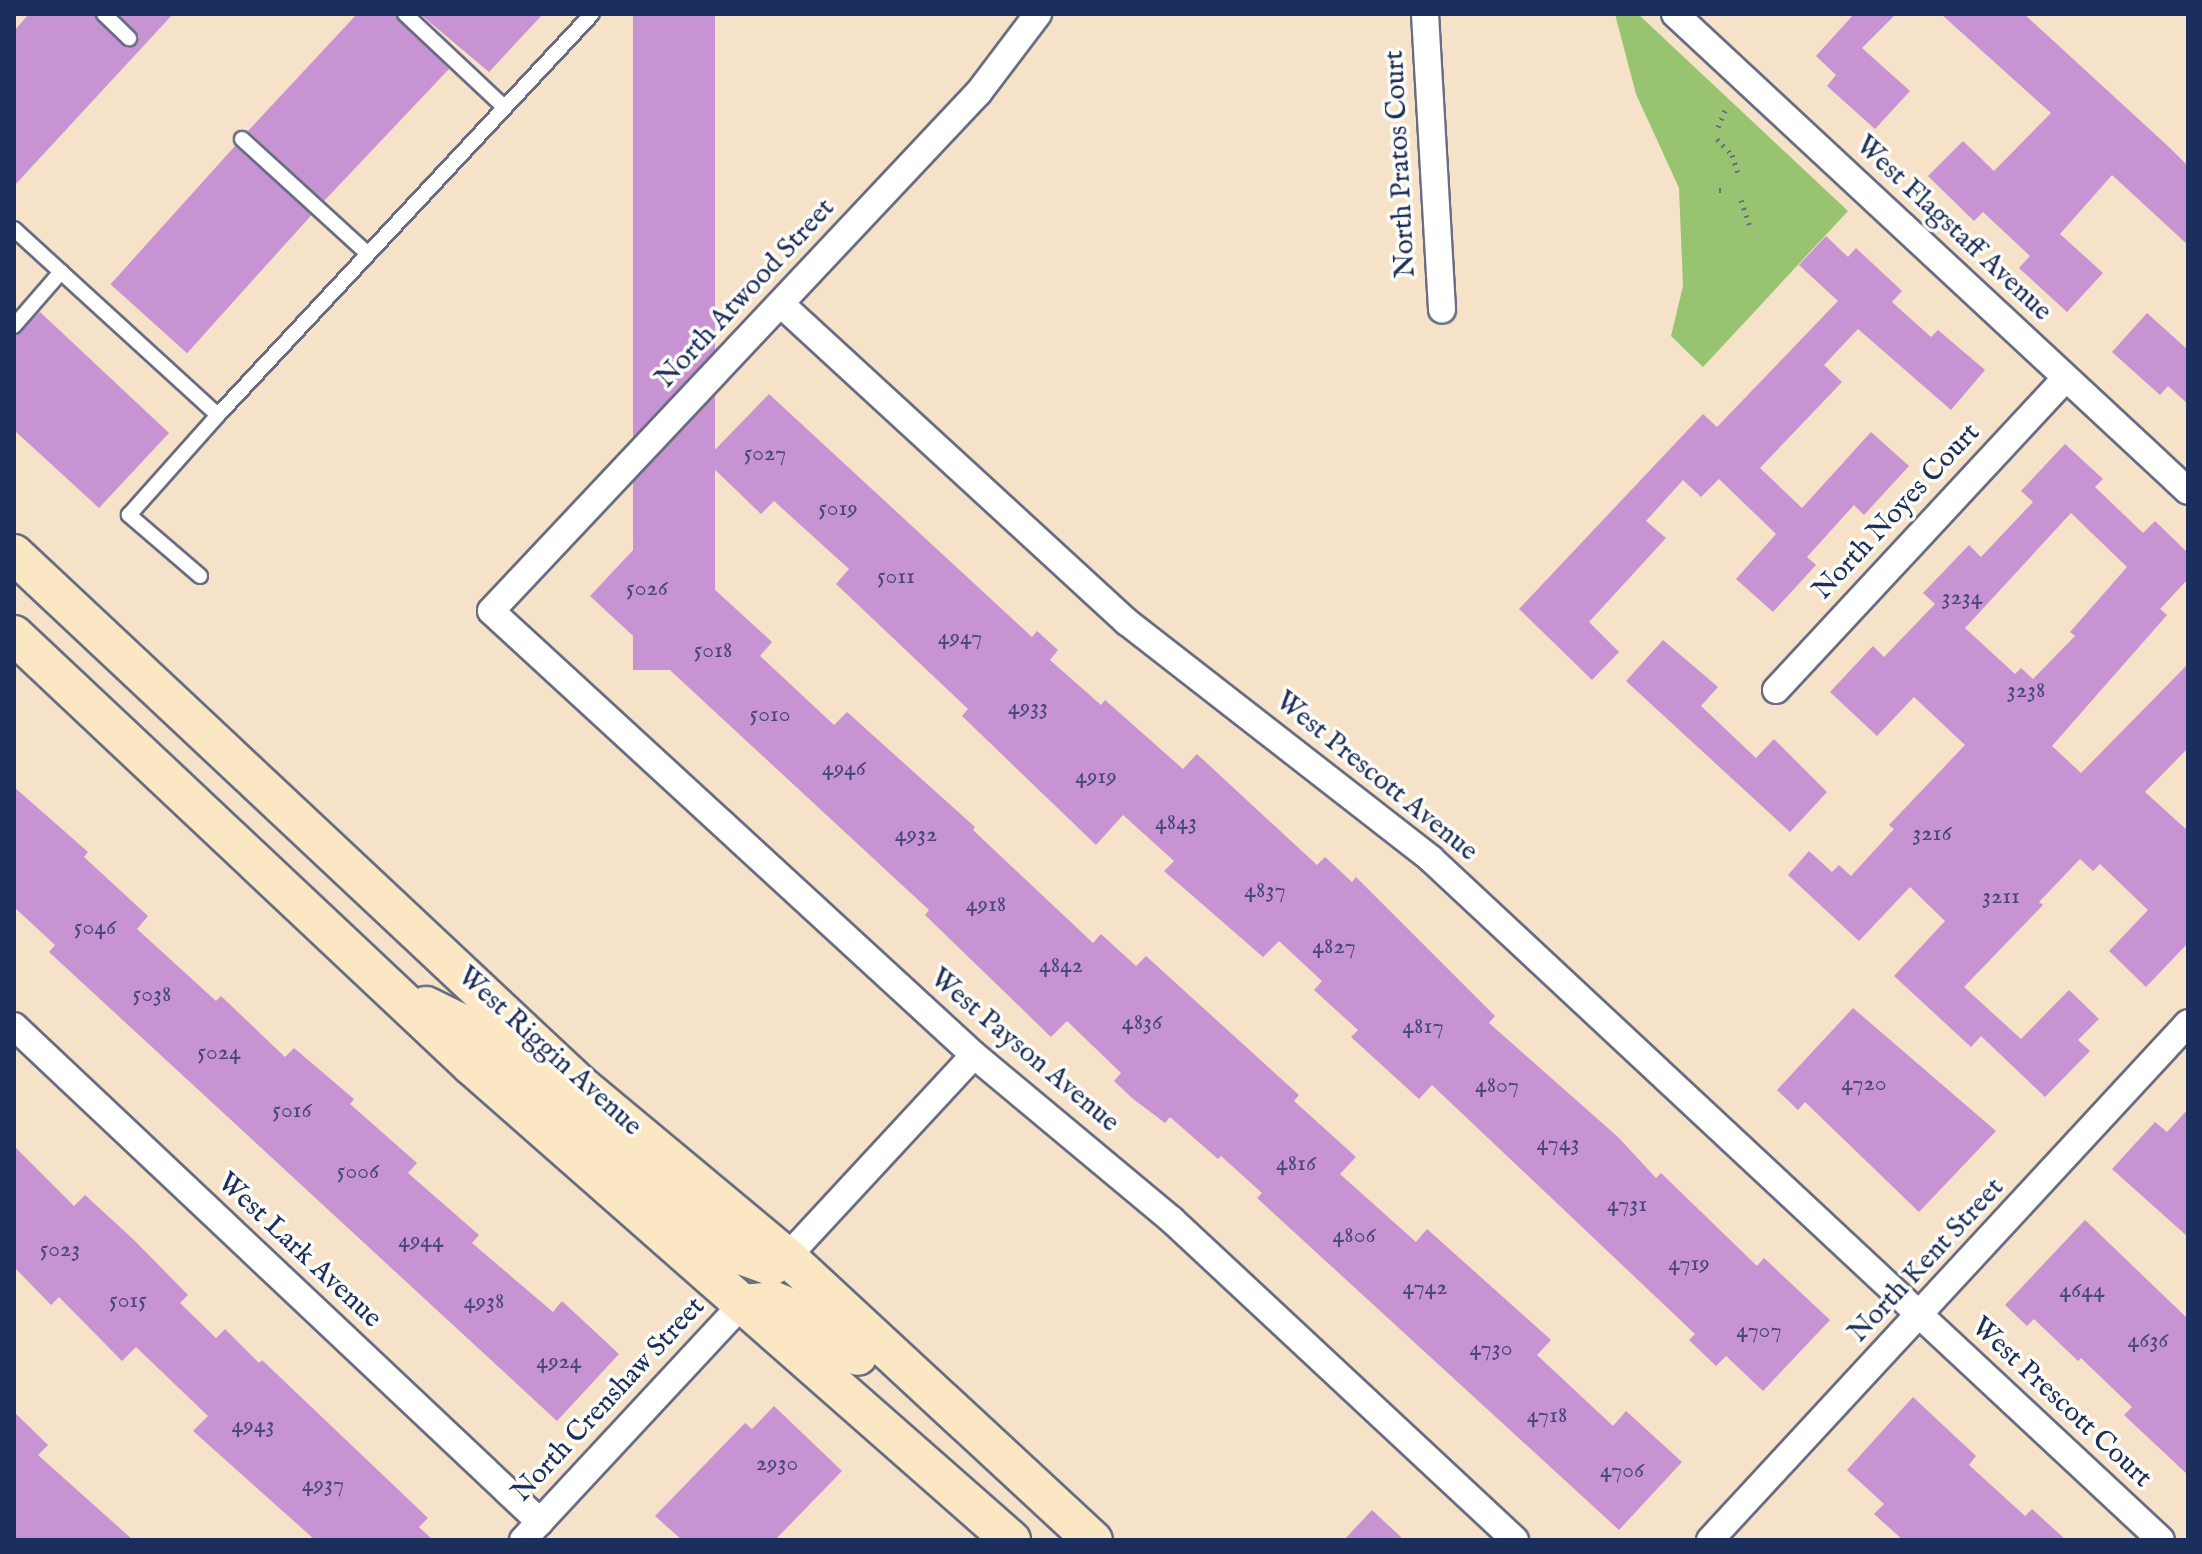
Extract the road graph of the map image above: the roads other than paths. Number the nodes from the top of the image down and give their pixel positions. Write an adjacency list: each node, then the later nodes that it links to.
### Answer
1 (104, 14): 7 (lane)
2 (405, 14): 8 (lane)
3 (592, 14): 8 (lane)
4 (1038, 14): 13 (street, North Atwood Street)
5 (1425, 14): 14 (street, North Pratos Court)
6 (1675, 14): 16 (street, West Flagstaff Avenue)
7 (129, 38)
8 (504, 107): 11 (lane)
9 (242, 139): 11 (lane)
10 (14, 229): 12 (lane)
11 (367, 253): 17 (lane)
12 (61, 272): 15 (lane); 17 (lane)
13 (781, 304): 21 (street, North Atwood Street); 30 (street, West Prescott Avenue)
14 (1442, 310)
15 (14, 326)
16 (2066, 378): 18 (street, West Flagstaff Avenue); 23 (street, North Noyes Court)
17 (218, 415): 20 (lane)
18 (2188, 491)
19 (14, 554): 28 (main road, West Riggin Avenue)
20 (200, 576)
21 (491, 611): 27 (street, West Payson Avenue)
22 (14, 635): 24 (main road)
23 (1776, 690)
24 (391, 989): 28 (main road); 29 (main road)
25 (2188, 1023): 30 (street, North Kent Street)
26 (14, 1026): 31 (street, West Lark Avenue)
27 (974, 1055): 28 (street); 35 (street, West Payson Avenue)
28 (787, 1257): 34 (main road, West Riggin Avenue)
29 (742, 1304): 31 (street, North Crenshaw Street); 32 (main road); 33 (main road)
30 (1918, 1314): 36 (street, North Kent Street); 37 (street, West Prescott Court)
31 (532, 1531)
32 (1011, 1540)
33 (1071, 1540)
34 (1093, 1540)
35 (1515, 1540)
36 (1710, 1540)
37 (2161, 1540)

